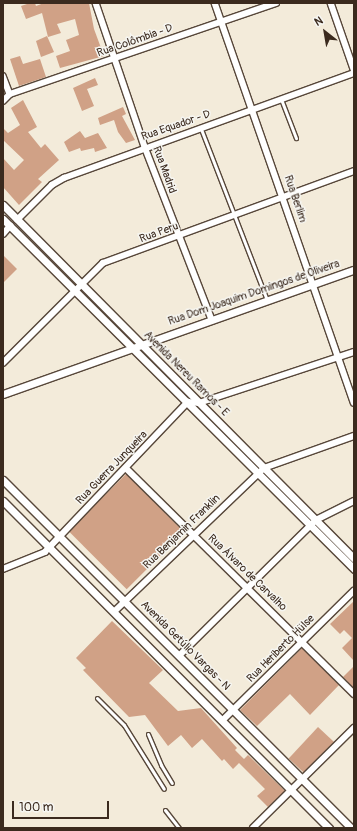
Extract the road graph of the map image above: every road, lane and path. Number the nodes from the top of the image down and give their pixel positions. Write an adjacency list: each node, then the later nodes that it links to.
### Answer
1 (96, 3): 6 (street, Rua Madrid)
2 (215, 3): 5 (street, Rua Berlim)
3 (276, 3): 5 (street, Rua Colômbia - D)
4 (331, 3): 7 (street)
5 (223, 21): 6 (street, Rua Colômbia - D); 13 (street, Rua Berlim)
6 (116, 58): 10 (street, Rua Colômbia - D); 16 (street, Rua Madrid)
7 (354, 69)
8 (354, 73): 11 (street, Rua Equador - D)
9 (3, 76): 10 (street)
10 (10, 94): 12 (street, Rua Colômbia - D)
11 (281, 99): 13 (street, Rua Equador - D); 15 (lane)
12 (3, 101)
13 (253, 108): 14 (street, Rua Equador - D); 18 (street, Rua Berlim)
14 (201, 129): 16 (street, Rua Equador - D); 20 (lane)
15 (296, 138)
16 (145, 147): 22 (street, Rua Equador - D); 25 (street, Rua Madrid)
17 (354, 171): 18 (street, Rua Peru)
18 (283, 197): 20 (street, Rua Peru); 27 (street, Rua Berlim)
19 (3, 206): 22 (street, Avenida Nereu Ramos - E)
20 (234, 215): 25 (street, Rua Peru); 29 (lane)
21 (3, 219): 23 (street, Avenida Nereu Ramos - E)
22 (17, 220): 28 (street, Avenida Nereu Ramos - E)
23 (10, 226): 24 (street); 28 (street, Avenida Nereu Ramos - E)
24 (3, 234)
25 (178, 236): 28 (street, Rua Peru); 30 (street, Rua Madrid)
26 (354, 270): 27 (street, Rua Dom Joaquim Domingos de Oliveira)
27 (313, 284): 29 (street, Rua Dom Joaquim Domingos de Oliveira); 34 (street, Rua Berlim)
28 (79, 287): 31 (street, Avenida Nereu Ramos - E); 32 (street, Avenida Nereu Ramos - E); 35 (street, Rua Peru)
29 (267, 300): 30 (street, Rua Dom Joaquim Domingos de Oliveira)
30 (212, 320): 31 (street, Rua Dom Joaquim Domingos de Oliveira)
31 (141, 344): 32 (street, Rua Dom Joaquim Domingos de Oliveira); 36 (street, Avenida Nereu Ramos - E)
32 (133, 346): 36 (street, Avenida Nereu Ramos - E); 37 (street, Rua Dom Joaquim Domingos de Oliveira)
33 (354, 352): 34 (street)
34 (338, 357): 39 (street); 40 (street, Rua Berlim)
35 (3, 363)
36 (168, 376): 38 (street, Avenida Nereu Ramos - E); 39 (street, Avenida Nereu Ramos - E)
37 (3, 394)
38 (188, 402): 39 (street); 42 (street, Rua Guerra Junqueira); 43 (street, Avenida Nereu Ramos - E)
39 (199, 403): 43 (street, Avenida Nereu Ramos - E)
40 (354, 403)
41 (354, 436): 43 (street)
42 (126, 468): 48 (street, Rua Álvaro de Carvalho); 49 (street, Rua Guerra Junqueira)
43 (262, 470): 47 (street, Avenida Nereu Ramos - E); 48 (street, Rua Benjamin Franklin)
44 (3, 480): 49 (street, Avenida Getúlio Vargas - N)
45 (3, 501): 50 (street)
46 (354, 501): 47 (street)
47 (313, 522): 51 (street, Avenida Nereu Ramos - E); 55 (street)
48 (194, 535): 55 (street, Rua Álvaro de Carvalho); 57 (street, Rua Benjamin Franklin)
49 (60, 537): 50 (street, Rua Guerra Junqueira); 57 (street, Avenida Getúlio Vargas - N)
50 (49, 548): 53 (street, Rua Guerra Junqueira); 58 (street)
51 (340, 549): 52 (street, Avenida Nereu Ramos - E); 54 (street, Avenida Nereu Ramos - E)
52 (354, 558)
53 (3, 569)
54 (354, 569)
55 (249, 587): 59 (street, Rua Álvaro de Carvalho); 60 (street)
56 (354, 591): 59 (street, Rua Heriberto Hülse)
57 (124, 601): 58 (street, Rua Benjamin Franklin); 60 (street, Avenida Getúlio Vargas - N)
58 (114, 612): 64 (street)
59 (302, 642): 61 (street, Rua Álvaro de Carvalho); 63 (street, Rua Heriberto Hülse)
60 (179, 656): 63 (street, Avenida Getúlio Vargas - N)
61 (354, 694)
62 (97, 698): 69 (lane)
63 (233, 710): 64 (street, Rua Heriberto Hülse); 67 (street, Avenida Getúlio Vargas - N)
64 (222, 721): 70 (street)
65 (354, 728): 67 (street)
66 (148, 734): 68 (lane)
67 (302, 779): 70 (street); 75 (street, Avenida Getúlio Vargas - N)
68 (172, 783)
69 (164, 790)
70 (291, 790): 73 (street); 74 (street)
71 (166, 810): 72 (lane)
72 (179, 828)
73 (254, 828)
74 (329, 828)
75 (351, 828)

